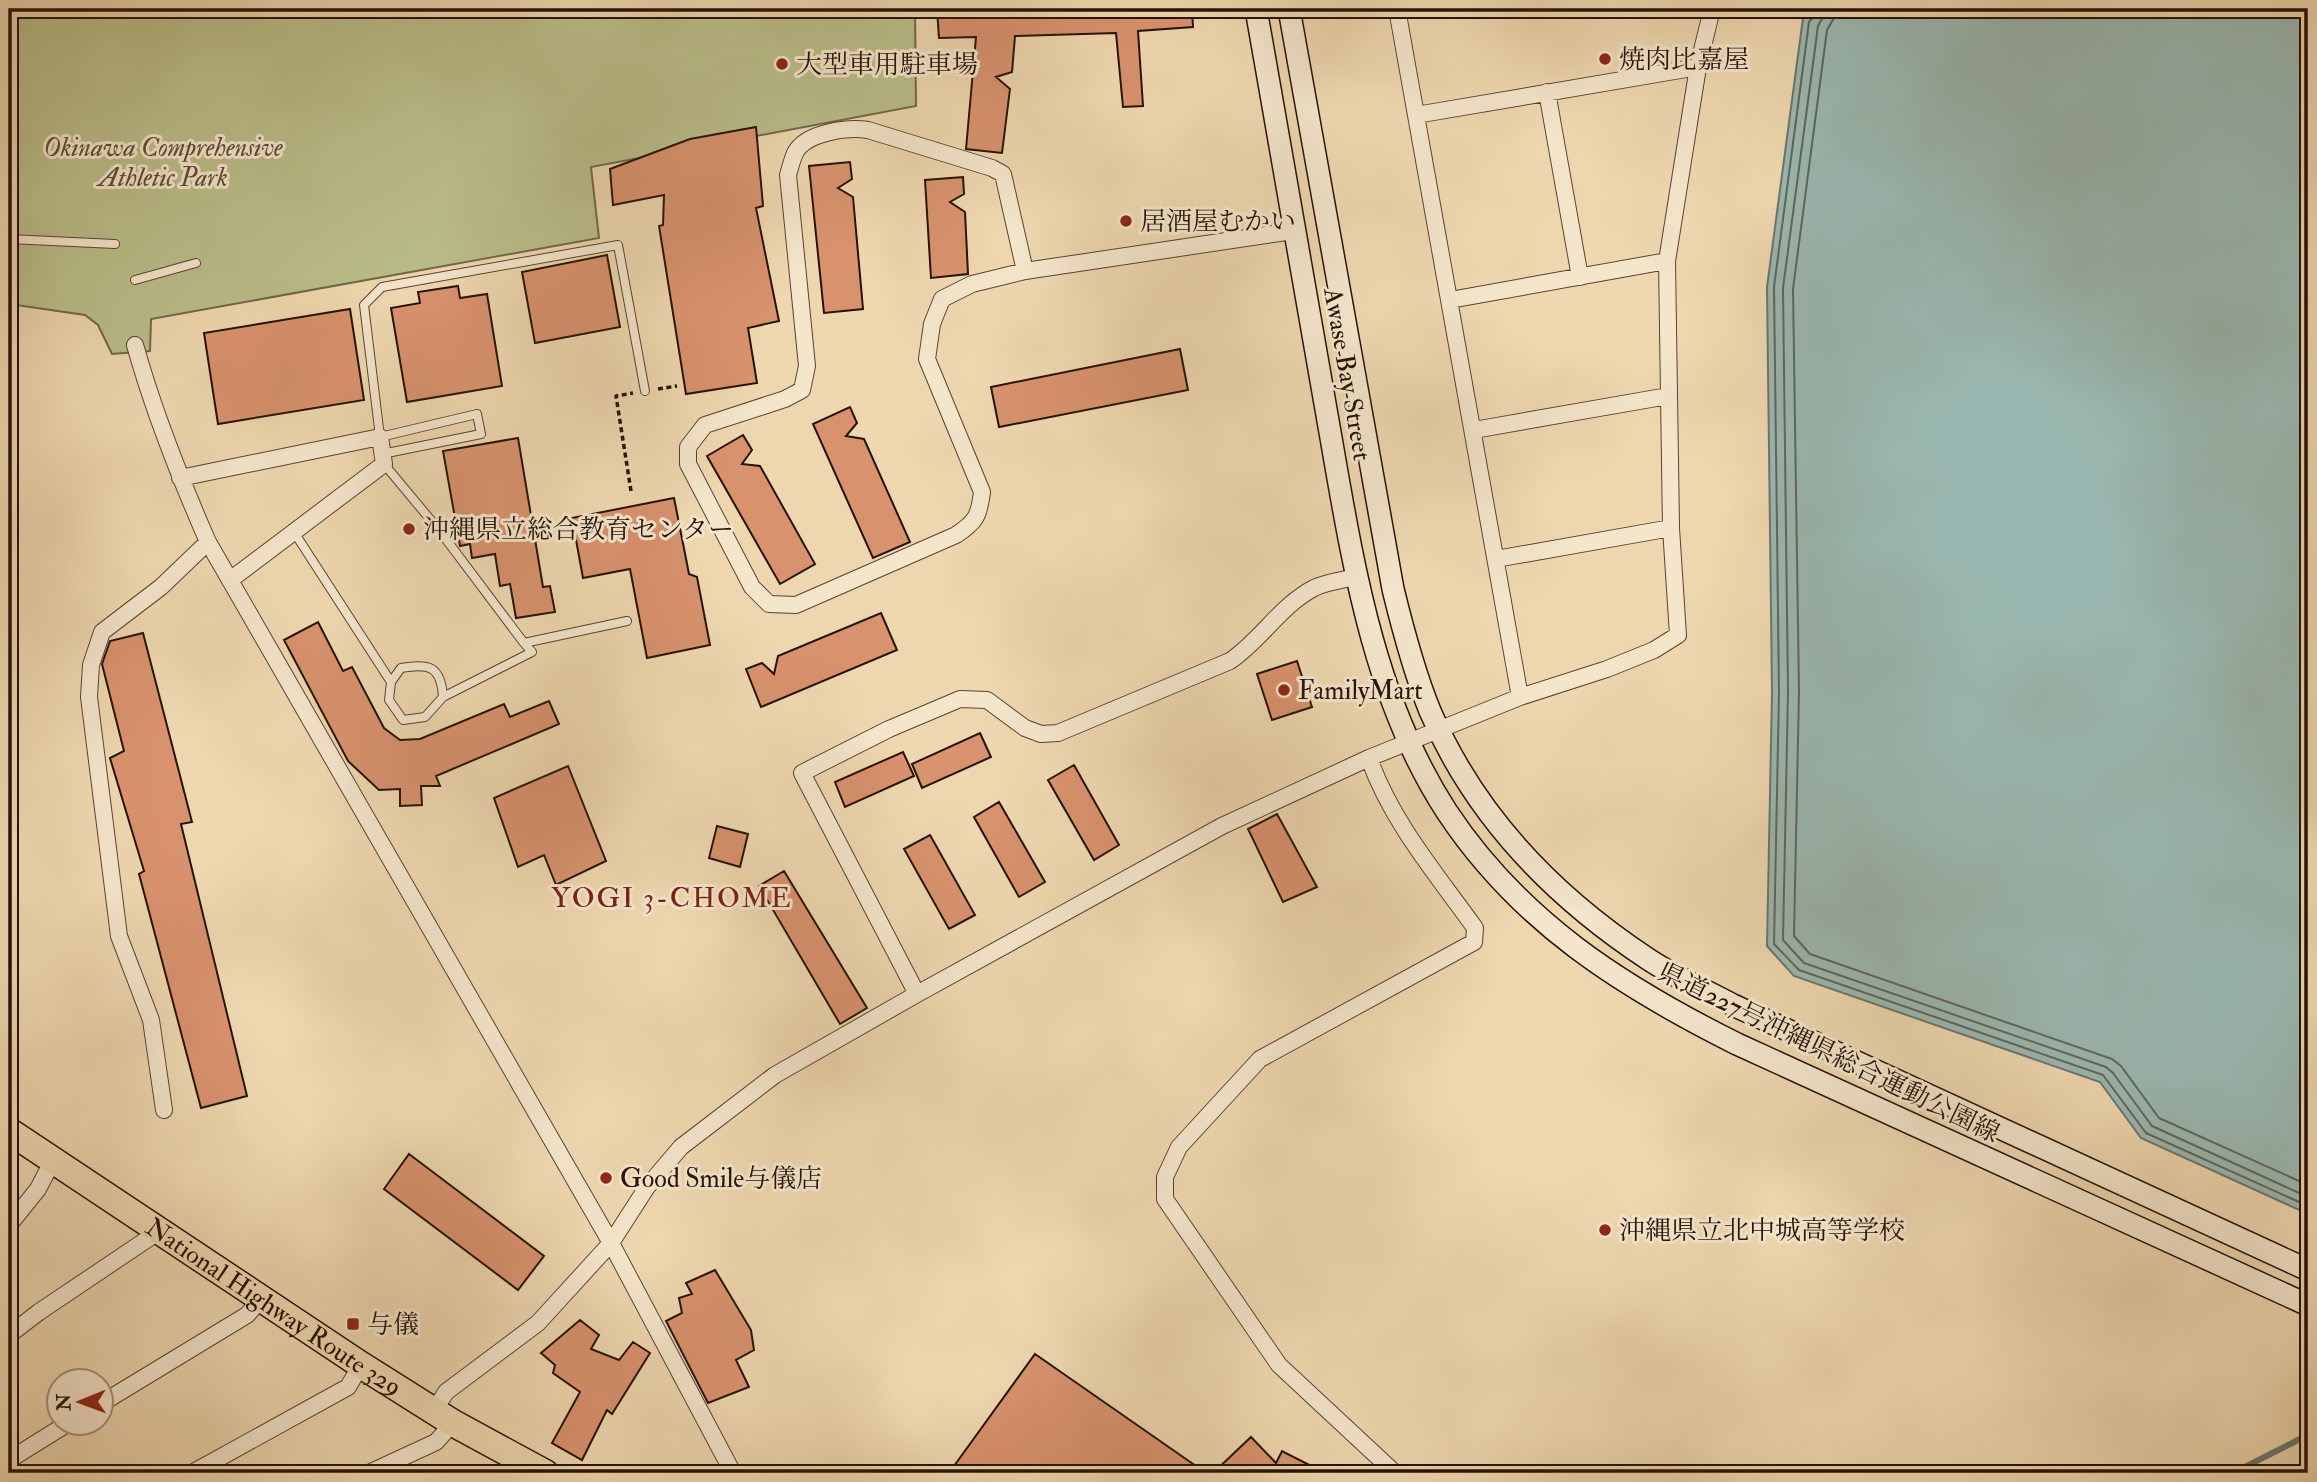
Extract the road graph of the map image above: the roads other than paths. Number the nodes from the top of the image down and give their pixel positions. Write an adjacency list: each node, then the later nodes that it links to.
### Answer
1 (1256, 9): 8 (main road, Awase Bay Street)
2 (1289, 9): 35 (main road, Awase Bay Street)
3 (1397, 9): 7 (street)
4 (1712, 9): 5 (street)
5 (1698, 67): 6 (street); 11 (street)
6 (1547, 92): 7 (street); 14 (street)
7 (1416, 115): 16 (street)
8 (1293, 231): 13 (street); 28 (main road, Awase Bay Street)
9 (9, 239): 10 (lane)
10 (115, 244)
11 (1667, 261): 14 (street); 19 (street)
12 (196, 263): 15 (lane)
13 (1025, 271): 13 (street)
14 (1580, 277): 16 (street)
15 (135, 280)
16 (1450, 300): 20 (street)
17 (135, 345): 23 (street)
18 (645, 391): 21 (lane)
19 (1668, 396): 20 (street); 24 (street)
20 (1474, 430): 27 (street)
21 (380, 437): 22 (street); 22 (lane); 23 (street)
22 (383, 459): 25 (street); 31 (lane)
23 (180, 478): 26 (street)
24 (1671, 528): 27 (street); 34 (street)
25 (293, 532): 29 (street); 32 (lane)
26 (208, 542): 29 (street); 39 (street)
27 (1496, 559): 34 (street)
28 (1356, 577): 36 (main road, Awase Bay Street); 38 (street)
29 (230, 580): 44 (street)
30 (627, 621): 31 (lane)
31 (524, 643): 33 (lane)
32 (391, 682): 33 (lane); 33 (lane)
33 (443, 697)
34 (1520, 697): 35 (street)
35 (1439, 730): 36 (street); 45 (main road, 県道227号沖縄県総合運動公園線)
36 (1410, 743): 37 (street); 47 (main road, 県道227号沖縄県総合運動公園線)
37 (1369, 758): 38 (street); 58 (street)
38 (917, 994): 44 (street)
39 (164, 1110)
40 (9, 1131): 41 (highway, National Highway Route 329)
41 (53, 1160): 42 (street); 43 (highway, National Highway Route 329)
42 (9, 1225)
43 (158, 1232): 46 (highway, National Highway Route 329); 48 (street)
44 (611, 1243): 51 (street); 57 (street)
45 (2308, 1270)
46 (261, 1299): 49 (highway, National Highway Route 329); 50 (street)
47 (2308, 1305)
48 (9, 1335)
49 (361, 1366): 51 (highway, National Highway Route 329); 54 (street)
50 (116, 1395)
51 (444, 1417): 55 (street); 56 (highway, National Highway Route 329)
52 (49, 1436): 53 (street)
53 (9, 1460)
54 (192, 1473)
55 (369, 1473)
56 (545, 1473)
57 (733, 1473)
58 (1395, 1473)

